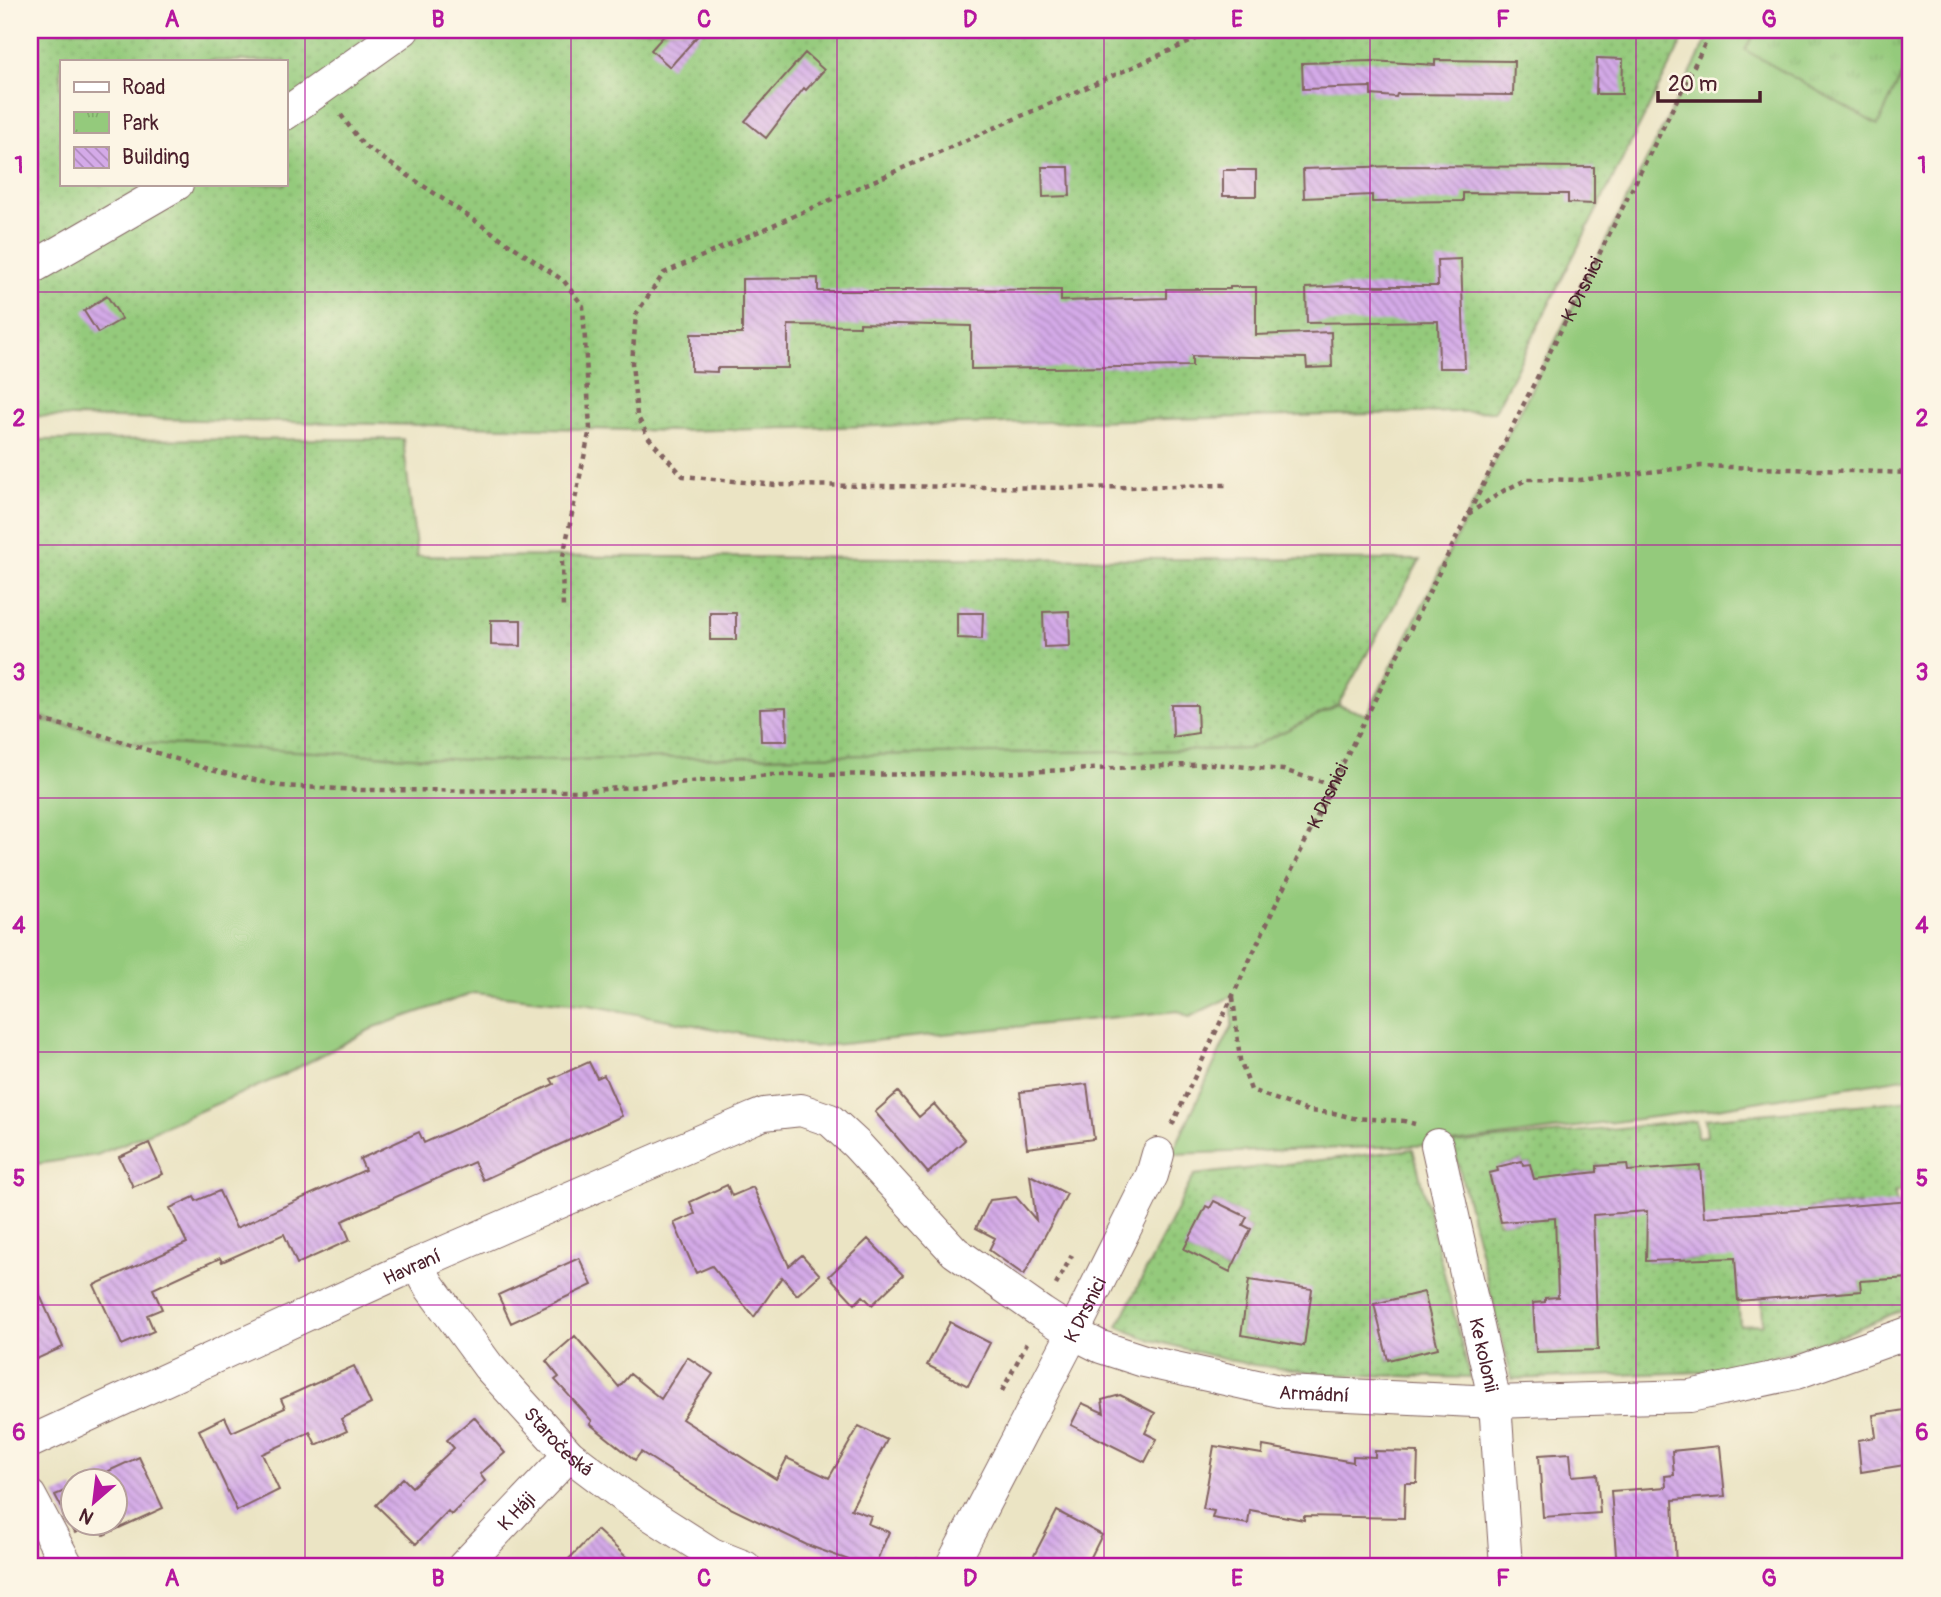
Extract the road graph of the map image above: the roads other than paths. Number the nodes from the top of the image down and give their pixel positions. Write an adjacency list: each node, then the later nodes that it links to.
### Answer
1 (403, 30): 2 (street)
2 (287, 113)
3 (174, 186): 4 (street)
4 (30, 269)
5 (801, 1110): 8 (street, Havraní); 10 (street, Armádní)
6 (1437, 1145): 11 (street, Ke kolonii)
7 (1158, 1154): 10 (street, K Drsnici)
8 (417, 1264): 12 (street, Havraní); 13 (street, Staročeská)
9 (1911, 1332): 11 (street, Armádní)
10 (1073, 1333): 11 (street, Armádní); 18 (street, K Drsnici)
11 (1495, 1402): 19 (street, Ke kolonii)
12 (30, 1442)
13 (569, 1455): 16 (street, K Háji); 17 (street, Staročeská)
14 (30, 1496): 15 (street)
15 (68, 1567)
16 (463, 1567)
17 (745, 1567)
18 (951, 1567)
19 (1506, 1567)

